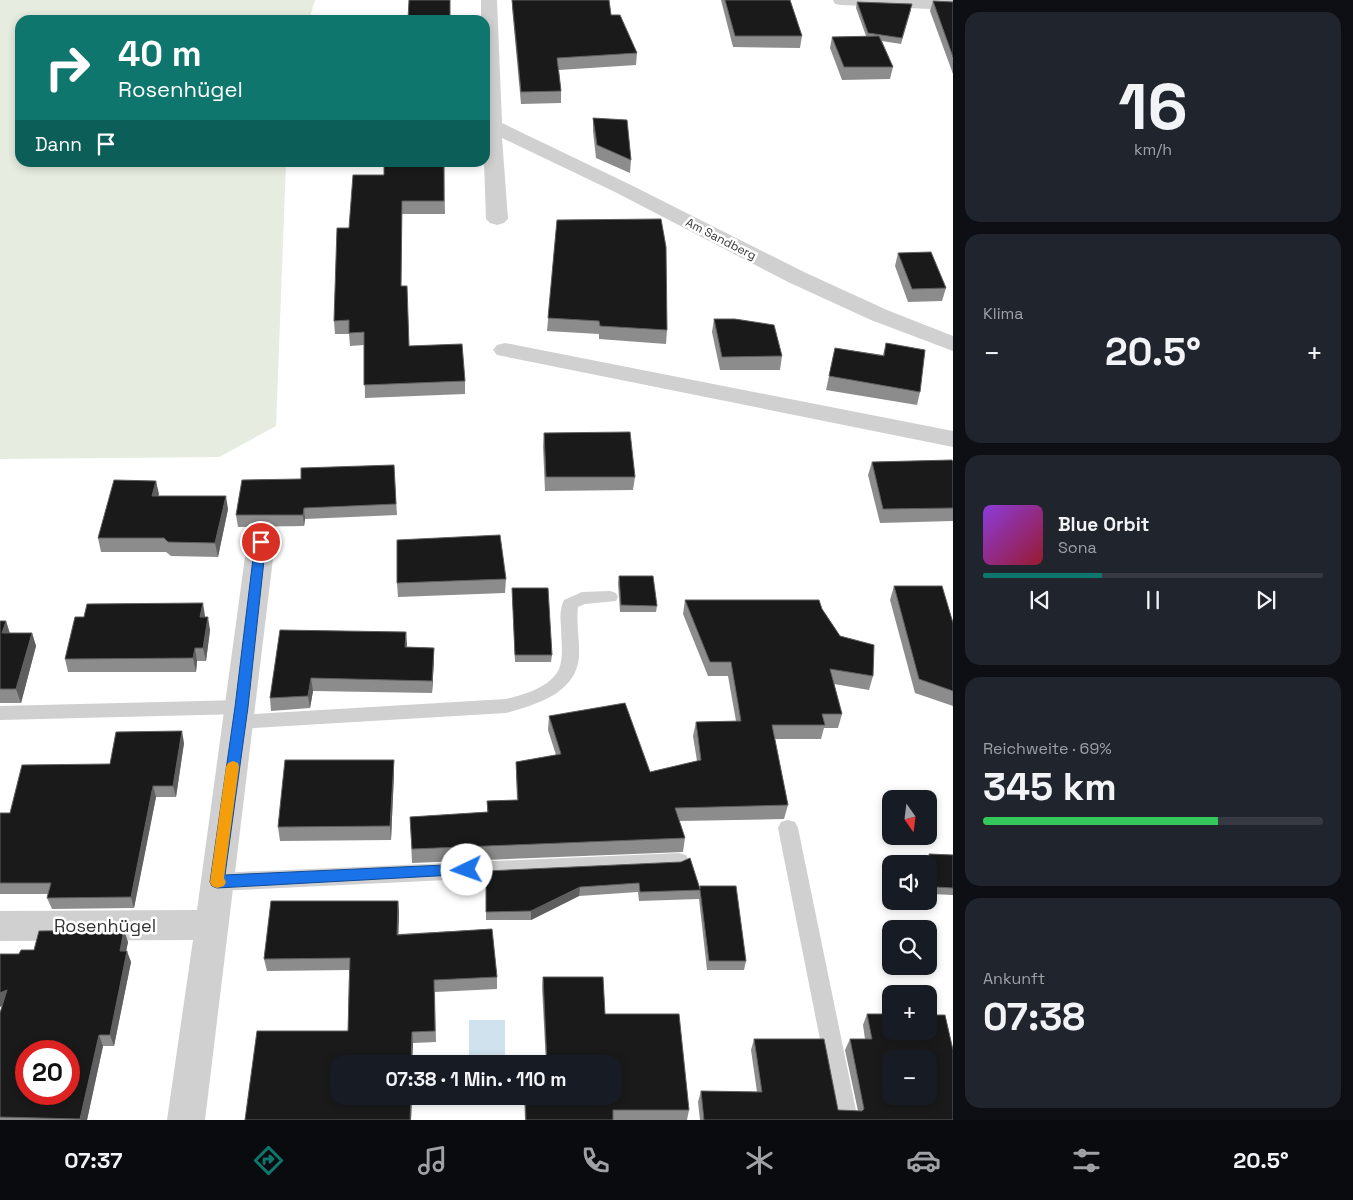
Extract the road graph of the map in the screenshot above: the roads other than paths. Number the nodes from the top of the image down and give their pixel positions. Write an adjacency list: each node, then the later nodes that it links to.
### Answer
1 (489, 0): 4 (street)
2 (841, 0): 3 (street)
3 (953, 5)
4 (489, 15)
5 (490, 42): 6 (street)
6 (492, 126): 7 (street); 8 (street, Am Sandberg)
7 (496, 219)
8 (953, 344)
9 (505, 350): 10 (street)
10 (953, 439)
11 (261, 542): 14 (street)
12 (610, 597): 14 (lane)
13 (0, 713): 14 (lane)
14 (240, 714): 17 (street)
15 (788, 828): 21 (lane)
16 (679, 860): 17 (lane)
17 (217, 882): 18 (street)
18 (211, 925): 19 (street, Rosenhügel); 20 (street)
19 (0, 926)
20 (186, 1120)
21 (847, 1120)

